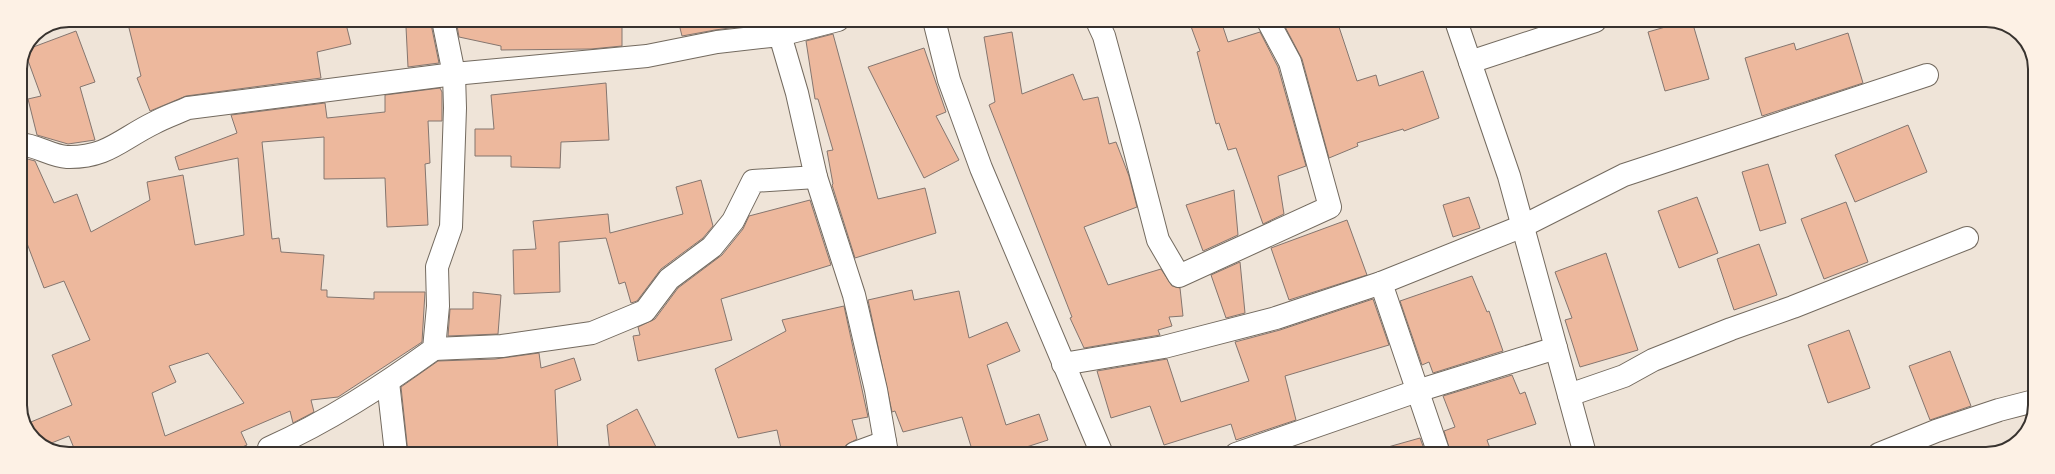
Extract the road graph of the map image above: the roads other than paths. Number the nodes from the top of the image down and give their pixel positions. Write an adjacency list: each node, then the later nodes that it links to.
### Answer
1 (444, 27): 10 (street)
2 (811, 27): 8 (street)
3 (936, 27): 19 (street)
4 (1100, 27): 5 (street)
5 (1271, 27)
6 (1458, 27): 9 (street)
7 (1577, 27): 9 (street)
8 (780, 35): 10 (street); 13 (street)
9 (1470, 62): 14 (street)
10 (454, 74): 12 (street); 18 (street)
11 (1927, 75): 14 (street)
12 (27, 145)
13 (816, 177): 18 (street); 26 (street)
14 (1523, 226): 16 (street); 17 (street)
15 (1967, 238): 22 (street)
16 (1380, 283): 19 (street); 21 (street)
17 (1556, 348): 21 (street); 22 (street)
18 (434, 349): 20 (street)
19 (1063, 364): 27 (street)
20 (388, 382): 24 (street); 25 (street)
21 (1417, 391): 28 (street); 29 (street)
22 (1569, 395): 30 (street)
23 (2028, 403): 31 (street)
24 (271, 447)
25 (395, 447)
26 (886, 447)
27 (1099, 447)
28 (1256, 447)
29 (1437, 447)
30 (1583, 447)
31 (1896, 447)

